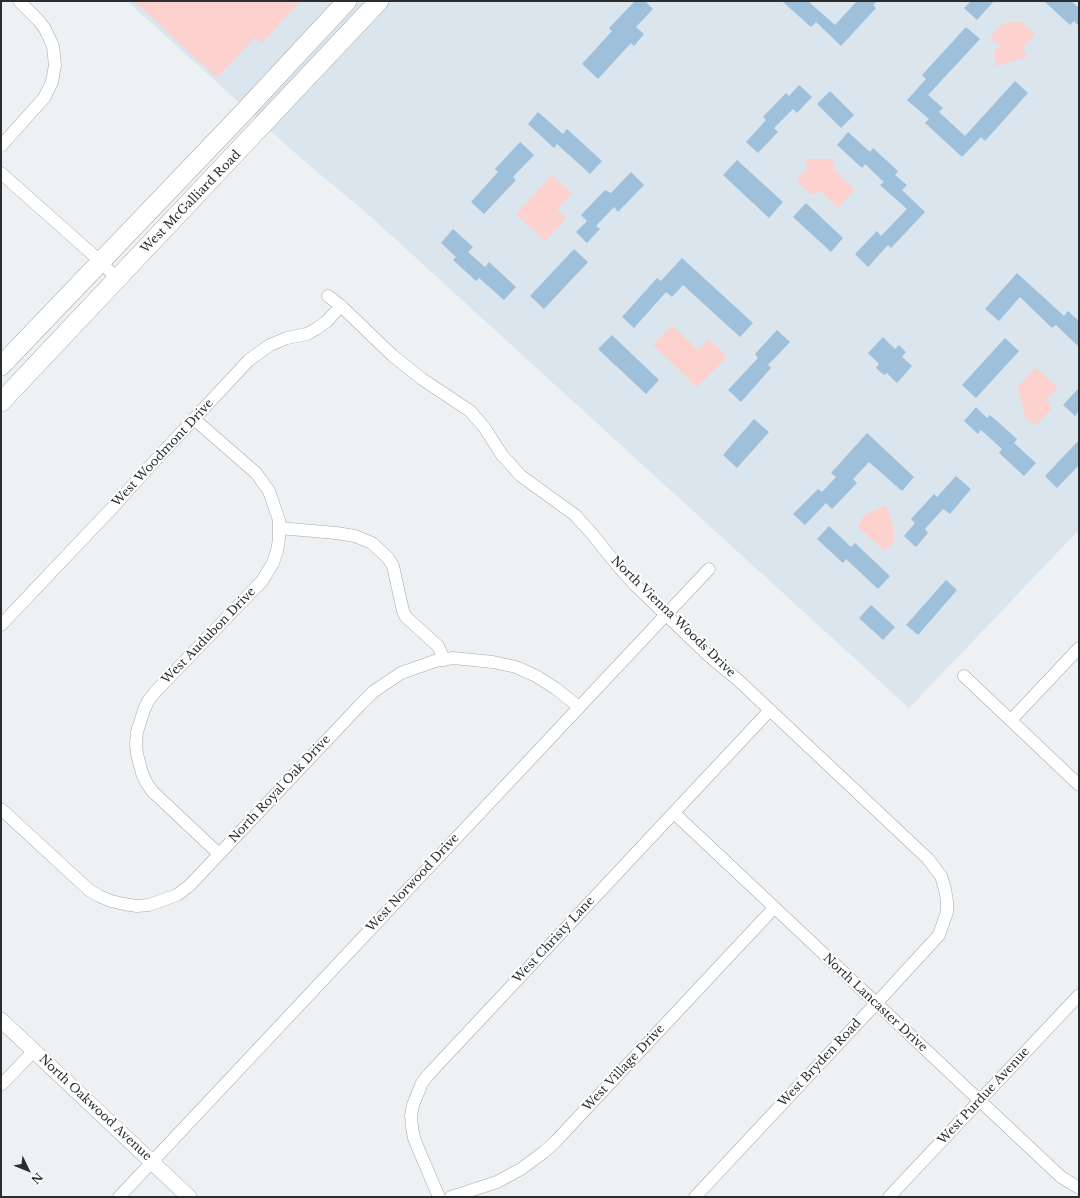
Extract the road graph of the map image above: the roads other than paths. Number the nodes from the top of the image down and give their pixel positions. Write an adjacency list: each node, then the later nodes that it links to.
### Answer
1 (18, 1): 4 (street)
2 (347, 1): 6 (main road, West McGalliard Road)
3 (380, 1): 7 (main road, West McGalliard Road)
4 (1, 146)
5 (1, 173): 6 (street)
6 (100, 261): 7 (street); 10 (main road, West McGalliard Road)
7 (118, 279): 11 (main road, West McGalliard Road)
8 (328, 296): 9 (street, North Vienna Woods Drive)
9 (341, 306): 12 (street, West Woodmont Drive); 15 (street, North Vienna Woods Drive)
10 (1, 366)
11 (1, 402)
12 (194, 419): 13 (street, West Audubon Drive); 16 (street, West Woodmont Drive)
13 (279, 528): 18 (street); 26 (street, West Audubon Drive)
14 (709, 569): 15 (street, West Norwood Drive)
15 (666, 614): 20 (street, West Norwood Drive); 21 (street, North Vienna Woods Drive)
16 (1, 625)
17 (1079, 648): 22 (street)
18 (444, 660): 20 (street, North Royal Oak Drive); 26 (street, North Royal Oak Drive)
19 (964, 676): 22 (street)
20 (579, 707): 35 (street, West Norwood Drive)
21 (770, 710): 25 (street, West Christy Lane); 27 (street, North Vienna Woods Drive)
22 (1010, 720): 23 (street)
23 (1079, 785)
24 (1, 809): 26 (street, North Royal Oak Drive)
25 (674, 813): 28 (street, North Lancaster Drive); 39 (street, West Christy Lane)
26 (219, 854)
27 (947, 904): 30 (street, West Bryden Road)
28 (774, 908): 30 (street, North Lancaster Drive); 40 (street, West Village Drive)
29 (1079, 995): 34 (street, West Purdue Avenue)
30 (876, 1004): 34 (street, North Lancaster Drive); 41 (street, West Bryden Road)
31 (1, 1020): 32 (street, North Oakwood Avenue)
32 (34, 1051): 33 (street); 35 (street, North Oakwood Avenue)
33 (1, 1085)
34 (979, 1101): 36 (street, North Lancaster Drive); 42 (street, West Purdue Avenue)
35 (152, 1161): 37 (street, West Norwood Drive); 38 (street, North Oakwood Avenue)
36 (1079, 1188)
37 (119, 1197)
38 (189, 1197)
39 (439, 1197)
40 (451, 1197)
41 (695, 1197)
42 (889, 1197)

